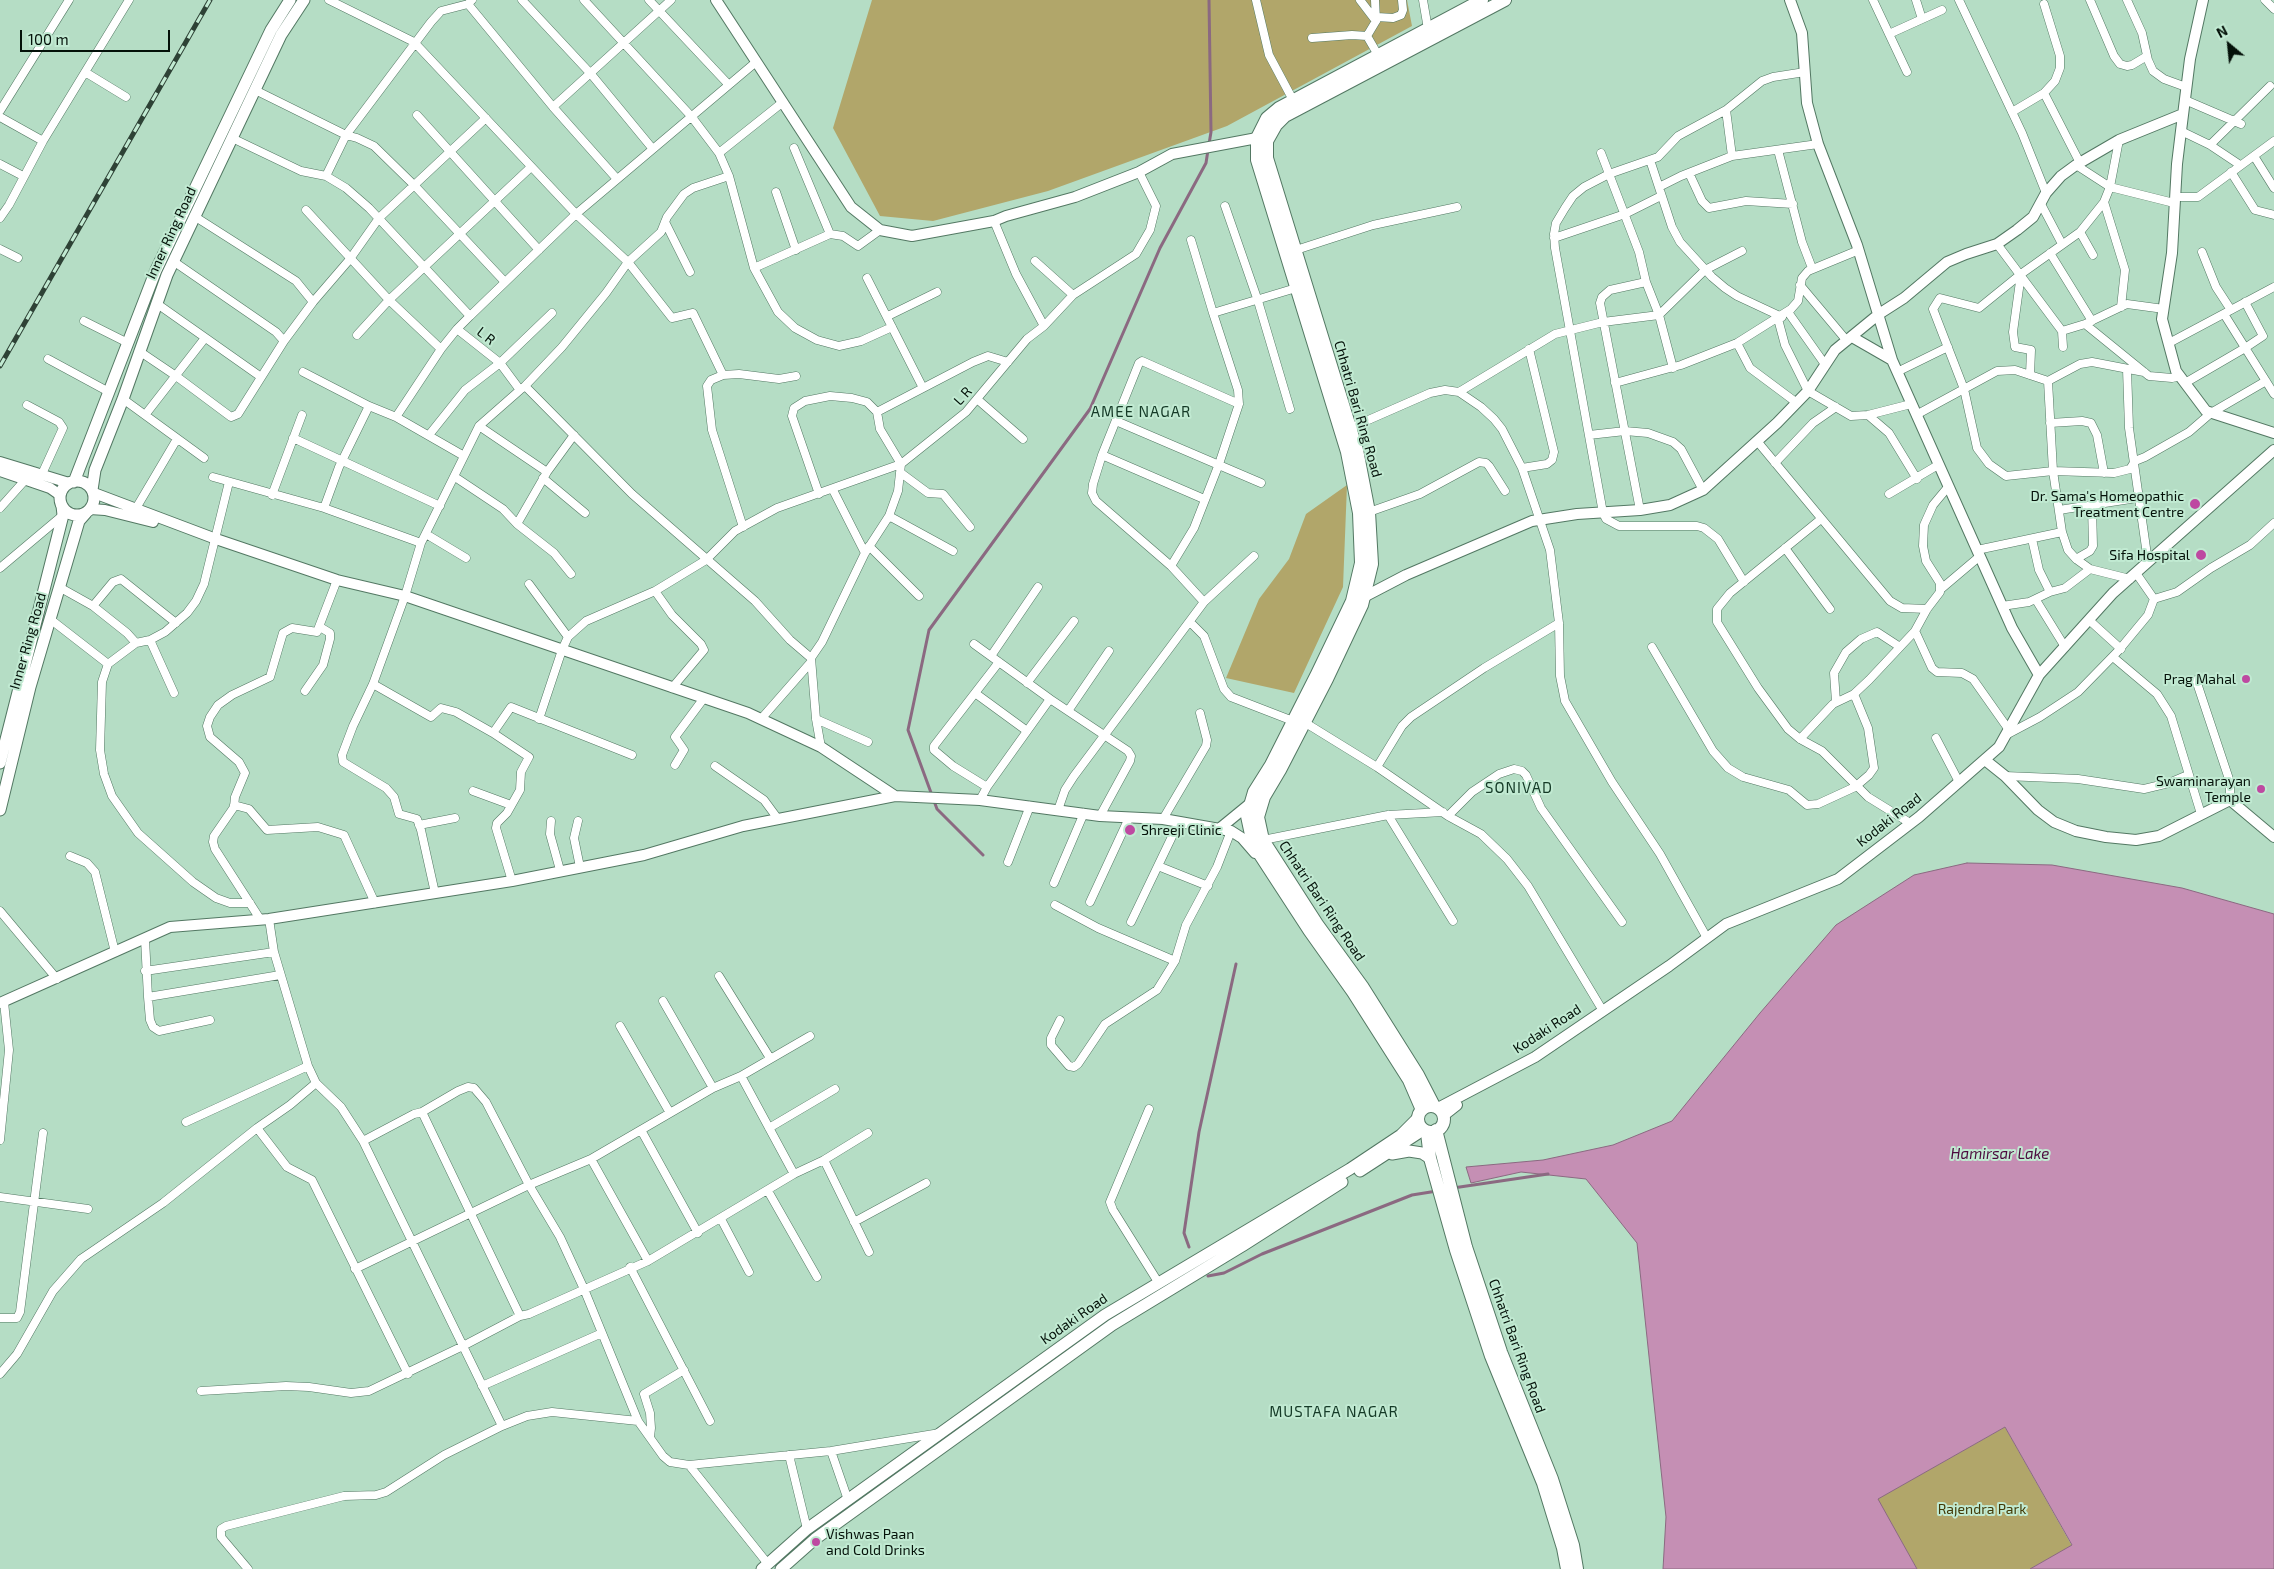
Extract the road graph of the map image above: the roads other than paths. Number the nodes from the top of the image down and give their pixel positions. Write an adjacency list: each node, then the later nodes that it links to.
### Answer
1 (69, 0): 57 (street)
2 (129, 0): 42 (street)
3 (290, 0): 181 (main road, Inner Ring Road)
4 (304, 0): 49 (main road, Inner Ring Road)
5 (330, 0): 37 (street)
6 (522, 0): 45 (street)
7 (584, 0): 38 (street)
8 (649, 0): 30 (street)
9 (671, 0): 30 (street)
10 (716, 0): 41 (street)
11 (1256, 0): 52 (street)
12 (1360, 0): 31 (street)
13 (1375, 0): 31 (street)
14 (1402, 0): 31 (street)
15 (1423, 0): 33 (street)
16 (1482, 0): 33 (main road, Chhatri Bari Ring Road)
17 (1505, 0): 129 (main road, Chhatri Bari Ring Road)
18 (1790, 0): 43 (street)
19 (1873, 0): 34 (street)
20 (1916, 0): 32 (street)
21 (1959, 0): 58 (street)
22 (2090, 0): 40 (street)
23 (2128, 0): 40 (street)
24 (2203, 0): 48 (street)
25 (2265, 0): 28 (street)
26 (470, 2): 37 (street); 55 (street)
27 (2044, 4): 50 (street)
28 (2274, 9)
29 (1942, 10): 32 (street)
30 (658, 11): 38 (street); 46 (street)
31 (1377, 19): 35 (street)
32 (1922, 19): 34 (street)
33 (1428, 29): 39 (main road, Chhatri Bari Ring Road)
34 (1889, 34): 44 (street)
35 (1367, 36): 36 (street); 39 (street)
36 (1312, 38)
37 (414, 42): 63 (street); 66 (street)
38 (622, 43): 45 (street); 61 (street)
39 (1378, 55): 52 (main road, Chhatri Bari Ring Road)
40 (2147, 56): 48 (street)
41 (756, 62): 46 (street); 54 (street)
42 (85, 72): 51 (street); 70 (street)
43 (1806, 72): 56 (street); 72 (street)
44 (1907, 72)
45 (591, 74): 55 (street); 74 (street)
46 (728, 84): 61 (street)
47 (2270, 86): 64 (street)
48 (2186, 87): 53 (street)
49 (255, 90): 66 (street); 67 (main road, Inner Ring Road)
50 (2044, 93): 58 (street); 84 (street)
51 (126, 97)
52 (1293, 100): 68 (main road, Chhatri Bari Ring Road)
53 (2185, 100): 59 (street); 64 (street)
54 (783, 102): 78 (street); 118 (street)
55 (554, 107): 94 (street)
56 (1726, 110): 80 (street); 82 (street)
57 (0, 111)
58 (2012, 112): 100 (street)
59 (2183, 114): 65 (street); 69 (street)
60 (417, 115): 77 (street)
61 (691, 116): 74 (street); 78 (street)
62 (0, 117): 70 (street)
63 (486, 118): 77 (street); 86 (street)
64 (2237, 123): 73 (street)
65 (2181, 131): 73 (street); 102 (street)
66 (346, 135): 92 (street); 95 (street)
67 (232, 138): 92 (street, L R); 113 (main road, Inner Ring Road)
68 (1257, 138): 87 (street); 151 (main road, Chhatri Bari Ring Road)
69 (2119, 140): 84 (street); 97 (street)
70 (43, 141): 91 (street)
71 (2274, 141): 81 (street)
72 (1818, 144): 76 (street); 130 (street)
73 (2210, 145): 85 (street)
74 (652, 148): 94 (street)
75 (794, 148): 121 (street)
76 (1778, 150): 80 (street); 105 (street)
77 (450, 152): 95 (street); 103 (street)
78 (719, 153): 93 (street)
79 (1601, 153): 90 (street)
80 (1732, 156): 89 (street)
81 (2254, 156): 85 (street); 98 (street)
82 (1650, 160): 90 (street); 96 (street)
83 (0, 164): 91 (street)
84 (2078, 164): 97 (street); 100 (street)
85 (2240, 165): 88 (street)
86 (531, 167): 103 (street); 110 (street)
87 (1139, 172): 116 (street); 153 (street, L R)
88 (2231, 172): 102 (street); 112 (street)
89 (1688, 173): 96 (street); 105 (street)
90 (1609, 174): 111 (street); 122 (street)
91 (23, 176): 114 (street)
92 (326, 176): 115 (street, L R)
93 (729, 176): 117 (street); 141 (street)
94 (618, 179): 110 (street)
95 (414, 186): 115 (street); 120 (street)
96 (1659, 187): 101 (street)
97 (2110, 188): 102 (street); 104 (street)
98 (2274, 188)
99 (776, 192): 128 (street)
100 (2046, 193): 106 (street)
101 (1661, 196): 111 (street); 143 (street)
102 (2175, 200): 160 (street)
103 (494, 202): 120 (street); 127 (street)
104 (2104, 202): 119 (street); 159 (street)
105 (1792, 204): 142 (street)
106 (2041, 204): 124 (street); 125 (street)
107 (1226, 206): 155 (street)
108 (1457, 207): 129 (street)
109 (306, 210): 136 (street)
110 (576, 214): 127 (street); 139 (street)
111 (1625, 214): 122 (street); 148 (street)
112 (2274, 215)
113 (194, 216): 137 (main road, Inner Ring Road); 156 (street)
114 (0, 218)
115 (379, 218): 136 (street); 140 (street, L R)
116 (994, 221): 118 (street); 172 (street)
117 (665, 222): 139 (street); 144 (street)
118 (880, 230): 121 (street)
119 (2080, 232): 125 (street); 134 (street)
120 (459, 234): 140 (street); 147 (street)
121 (830, 234): 128 (street)
122 (1554, 238): 174 (street)
123 (1191, 240): 163 (street)
124 (1997, 244): 145 (street); 164 (street)
125 (2062, 244): 133 (street)
126 (0, 249): 135 (street)
127 (539, 250): 147 (street)
128 (796, 250): 141 (street)
129 (1296, 250): 235 (main road, Chhatri Bari Ring Road)
130 (1859, 250): 142 (street); 164 (street)
131 (1742, 251): 143 (street)
132 (2202, 252): 161 (street)
133 (2050, 253): 145 (street); 171 (street)
134 (2093, 255)
135 (18, 258)
136 (350, 259): 154 (street); 156 (street)
137 (174, 261): 158 (main road, Inner Ring Road); 180 (street)
138 (1035, 261): 153 (street)
139 (628, 262): 200 (street); 209 (street)
140 (423, 268): 154 (street); 166 (street, L R)
141 (754, 268): 173 (street)
142 (1812, 268): 149 (street)
143 (1705, 270): 165 (street); 168 (street)
144 (690, 272)
145 (2021, 274): 176 (street); 184 (street); 201 (street)
146 (867, 278): 167 (street)
147 (504, 281): 166 (street)
148 (1646, 282): 165 (street); 170 (street)
149 (1800, 285): 168 (street); 179 (street)
150 (2274, 287): 157 (street)
151 (1296, 288): 155 (street); 330 (main road, Chhatri Bari Ring Road)
152 (937, 292): 167 (street)
153 (1073, 295): 172 (street, L R)
154 (389, 300): 177 (street); 187 (street)
155 (1258, 301): 163 (street); 224 (street)
156 (313, 302): 180 (street)
157 (2245, 302): 161 (street); 186 (street)
158 (156, 303): 178 (street); 189 (main road, Inner Ring Road)
159 (2121, 307): 160 (street); 171 (street)
160 (2164, 309): 183 (street)
161 (2227, 312): 183 (street); 186 (street)
162 (552, 313): 193 (street)
163 (1213, 313): 219 (street)
164 (1879, 314): 179 (street); 191 (street)
165 (1659, 315): 170 (street); 195 (street)
166 (470, 316): 175 (street, L R)
167 (888, 316): 173 (street)
168 (1783, 316): 182 (street); 194 (street); 212 (street)
169 (84, 321): 181 (street)
170 (1603, 322): 174 (street); 208 (street)
171 (2089, 323): 176 (street); 199 (street)
172 (1044, 326): 192 (street, L R)
173 (892, 327): 210 (street)
174 (1570, 329): 188 (street); 238 (street)
175 (458, 330): 187 (street); 193 (street, L R)
176 (2062, 331): 185 (street)
177 (357, 335)
178 (205, 338): 202 (street); 204 (street)
179 (1849, 339): 191 (street); 194 (street)
180 (284, 341): 204 (street)
181 (128, 343): 213 (main road, Inner Ring Road)
182 (1737, 343): 195 (street); 218 (street)
183 (2169, 343): 205 (street)
184 (1948, 347): 198 (street); 211 (street)
185 (2063, 347)
186 (2246, 348): 205 (street); 207 (street)
187 (441, 349): 231 (street)
188 (1529, 349): 214 (street); 256 (street)
189 (139, 351): 202 (street); 216 (main road, Inner Ring Road)
190 (48, 358): 213 (street)
191 (1892, 360): 198 (street)
192 (1008, 362): 210 (street); 217 (street, L R)
193 (500, 363): 209 (street, L R); 240 (street)
194 (1824, 363): 212 (street)
195 (1673, 368): 208 (street)
196 (2127, 369): 199 (street); 206 (street); 250 (street)
197 (303, 372): 222 (street)
198 (1897, 372): 220 (street)
199 (2144, 372): 205 (street)
200 (723, 375): 203 (street); 296 (street)
201 (2030, 375): 206 (street); 211 (street)
202 (176, 376): 204 (street); 227 (street)
203 (796, 376)
204 (261, 377)
205 (2183, 380): 226 (street)
206 (2048, 381): 233 (street)
207 (2266, 381): 215 (street); 226 (street)
208 (1615, 383): 236 (street)
209 (523, 388): 234 (street); 239 (street, L R)
210 (923, 388): 225 (street)
211 (1964, 389): 230 (street); 258 (street)
212 (1808, 391): 218 (street); 223 (street)
213 (109, 392): 266 (main road, Inner Ring Road)
214 (1459, 392): 235 (street); 256 (street)
215 (2274, 394)
216 (123, 399): 227 (street); 273 (main road, Inner Ring Road)
217 (977, 399): 243 (street); 255 (street, L R)
218 (1797, 403): 244 (street)
219 (1238, 404): 232 (street); 253 (street)
220 (1911, 404): 229 (street); 230 (street)
221 (27, 405): 260 (street)
222 (369, 406): 231 (street); 249 (street)
223 (1836, 407): 229 (street); 252 (street)
224 (1290, 410)
225 (877, 412): 255 (street); 274 (street)
226 (2211, 413): 237 (street); 250 (street)
227 (145, 415): 241 (street)
228 (302, 415): 242 (street)
229 (1868, 415): 265 (street)
230 (1916, 415): 254 (street)
231 (396, 417): 240 (street)
232 (1116, 421): 246 (street); 253 (street)
233 (2050, 423): 258 (street); 259 (street)
234 (479, 426): 247 (street); 261 (street)
235 (1350, 428): 288 (main road, Chhatri Bari Ring Road)
236 (1625, 431): 238 (street); 271 (street); 285 (street)
237 (2274, 433)
238 (1589, 434): 290 (street)
239 (574, 435): 261 (street); 310 (street, L R)
240 (429, 436): 247 (street)
241 (177, 438): 248 (street); 284 (street)
242 (294, 438): 249 (street); 276 (street)
243 (1023, 439)
244 (1757, 441): 252 (street); 271 (street)
245 (2274, 450): 311 (street, Kodaki Road)
246 (1102, 455): 278 (street); 312 (street)
247 (464, 456): 263 (street)
248 (204, 458)
249 (342, 459): 280 (street); 283 (street)
250 (2135, 460): 259 (street); 277 (street)
251 (0, 462): 260 (street)
252 (1775, 463): 293 (street)
253 (1219, 464): 268 (street); 278 (street)
254 (1938, 465): 265 (street); 269 (street)
255 (901, 468): 270 (street, L R); 291 (street); 297 (street)
256 (1522, 468): 292 (street)
257 (0, 471): 264 (street)
258 (2053, 471): 259 (street); 286 (street)
259 (2104, 472)
260 (42, 474): 266 (street)
261 (545, 475): 289 (street); 295 (street)
262 (213, 477): 267 (street)
263 (455, 477): 280 (street); 295 (street)
264 (26, 479): 279 (street); 282 (street)
265 (1916, 479): 275 (street)
266 (72, 482): 273 (main road); 279 (main road)
267 (230, 482): 276 (street); 300 (street)
268 (1261, 483)
269 (1948, 487): 306 (street); 322 (street)
270 (833, 490): 274 (street, L R); 304 (street)
271 (1704, 490): 285 (street)
272 (1505, 491): 288 (street)
273 (93, 492): 284 (street); 287 (main road)
274 (818, 494): 296 (street, L R)
275 (1889, 494)
276 (272, 495): 283 (street)
277 (2138, 498): 281 (street); 311 (street)
278 (1204, 499): 312 (street)
279 (62, 506): 287 (main road); 313 (street); 387 (main road, Inner Ring Road)
280 (440, 506): 299 (street)
281 (2092, 506): 286 (street); 309 (street)
282 (0, 508)
283 (324, 508): 302 (street)
284 (136, 510): 300 (street)
285 (1640, 510): 290 (street)
286 (2059, 510): 298 (street)
287 (88, 511): 300 (street); 321 (main road, Inner Ring Road)
288 (1369, 512): 327 (main road, Chhatri Bari Ring Road)
289 (585, 513)
290 (1603, 513): 292 (street); 318 (street)
291 (889, 516): 304 (street); 305 (street)
292 (1539, 519): 327 (street); 341 (street)
293 (1821, 519): 303 (street); 335 (street)
294 (2274, 523): 328 (street)
295 (517, 524): 315 (street)
296 (743, 527): 310 (street, L R)
297 (970, 527)
298 (2062, 532): 301 (street); 309 (street)
299 (426, 534): 302 (street); 308 (street)
300 (211, 537): 317 (street); 340 (street)
301 (2032, 539): 306 (street); 324 (street)
302 (421, 543): 325 (street)
303 (1785, 548): 318 (street); 334 (street)
304 (867, 549): 326 (street); 356 (street)
305 (952, 551)
306 (1978, 553): 322 (street); 333 (street)
307 (1254, 556): 331 (street)
308 (466, 558)
309 (2076, 559): 314 (street)
310 (706, 560): 323 (street, L R); 356 (street, L R)
311 (2148, 562): 316 (street, Kodaki Road)
312 (1171, 566): 331 (street)
313 (0, 568)
314 (2090, 568): 316 (street); 324 (street)
315 (571, 574)
316 (2133, 576): 328 (street); 337 (street, Kodaki Road)
317 (337, 580): 325 (street); 342 (street)
318 (1744, 582): 382 (street)
319 (529, 584): 344 (street)
320 (1038, 587): 354 (street)
321 (60, 588): 332 (street); 336 (main road, Inner Ring Road)
322 (1941, 589): 335 (street)
323 (655, 592): 344 (street, L R); 363 (street)
324 (2050, 592): 329 (street)
325 (405, 596): 352 (street); 362 (street)
326 (919, 596)
327 (1365, 598): 330 (street); 376 (main road, Chhatri Bari Ring Road)
328 (2154, 599): 351 (street)
329 (2036, 600): 333 (street); 350 (street)
330 (1352, 601): 376 (main road, Chhatri Bari Ring Road)
331 (1204, 602): 339 (street)
332 (92, 606): 340 (street); 346 (street)
333 (2002, 606): 359 (street)
334 (1830, 609)
335 (1927, 609): 343 (street)
336 (50, 619): 358 (street); 404 (main road, Inner Ring Road)
337 (2089, 620): 350 (street, Kodaki Road); 351 (street)
338 (1074, 621): 361 (street)
339 (1190, 622): 376 (street); 380 (street)
340 (176, 623): 345 (street)
341 (1560, 623): 390 (street); 443 (street)
342 (320, 628): 364 (street); 401 (street)
343 (1915, 631): 349 (street); 378 (street)
344 (568, 637): 352 (street, L R)
345 (150, 640): 346 (street); 365 (street)
346 (136, 643): 358 (street)
347 (974, 644): 354 (street)
348 (1652, 647): 394 (street)
349 (1900, 647): 367 (street); 370 (street)
350 (2065, 647): 359 (street, Kodaki Road)
351 (2121, 649): 355 (street)
352 (562, 650): 363 (street); 373 (street, L R)
353 (1109, 651): 371 (street)
354 (991, 656): 357 (street)
355 (2113, 657): 378 (street); 391 (street)
356 (811, 660): 374 (street); 375 (street)
357 (999, 662): 361 (street); 366 (street)
358 (108, 664): 435 (street)
359 (2040, 675): 378 (street, Kodaki Road)
360 (2196, 680): 399 (street)
361 (1027, 683): 369 (street)
362 (373, 684): 379 (street); 419 (street)
363 (672, 688): 368 (street)
364 (305, 691)
365 (174, 693)
366 (974, 694): 377 (street); 395 (street)
367 (1854, 694): 370 (street); 394 (street)
368 (704, 698): 375 (street); 388 (street)
369 (1050, 700): 371 (street); 377 (street)
370 (1836, 702): 382 (street)
371 (1068, 711): 380 (street)
372 (1200, 713): 414 (street)
373 (539, 719): 379 (street); 385 (street)
374 (816, 719): 383 (street); 384 (street)
375 (762, 720): 384 (street)
376 (1299, 722): 390 (street); 400 (main road, Chhatri Bari Ring Road); 423 (main road, Chhatri Bari Ring Road)
377 (1027, 731): 395 (street)
378 (2007, 732): 386 (street, Kodaki Road)
379 (493, 733): 402 (street)
380 (1106, 736): 405 (street); 410 (street)
381 (1936, 738): 393 (street)
382 (1800, 740): 394 (street)
383 (868, 742)
384 (821, 747): 397 (street)
385 (632, 755)
386 (1984, 760): 392 (street); 393 (street, Kodaki Road)
387 (0, 763)
388 (675, 765)
389 (715, 766): 413 (street)
390 (1377, 768): 407 (street)
391 (2188, 775): 392 (street); 408 (street)
392 (2006, 776): 408 (street)
393 (1960, 782): 418 (street, Kodaki Road)
394 (1855, 786): 418 (street)
395 (987, 787): 398 (street)
396 (473, 791): 402 (street)
397 (895, 796): 398 (street); 413 (street)
398 (980, 800): 403 (street)
399 (2230, 800): 408 (street); 422 (street)
400 (1252, 802): 420 (street); 429 (main road, Chhatri Bari Ring Road)
401 (234, 805): 435 (street); 436 (street)
402 (511, 805): 430 (street)
403 (1030, 806): 405 (street); 425 (street)
404 (0, 810)
405 (1058, 810): 406 (street)
406 (1084, 813): 410 (street); 431 (street)
407 (1445, 814): 409 (street); 442 (street); 455 (street)
408 (2201, 814)
409 (1388, 815): 423 (street); 440 (street)
410 (1100, 816): 412 (street)
411 (455, 818): 419 (street)
412 (1129, 818): 414 (street); 434 (street)
413 (778, 819): 427 (street)
414 (1163, 819): 417 (street)
415 (551, 821): 428 (street)
416 (578, 821): 427 (street)
417 (1179, 822): 420 (street); 426 (street)
418 (1910, 823): 443 (street, Kodaki Road)
419 (419, 825): 433 (street)
420 (1219, 829): 421 (street)
421 (1231, 831): 429 (street); 432 (street)
422 (2274, 837)
423 (1263, 840): 469 (main road, Chhatri Bari Ring Road)
424 (70, 856): 445 (street)
425 (1008, 862)
426 (1158, 866): 432 (street); 441 (street)
427 (580, 867): 428 (street)
428 (560, 870): 430 (street)
429 (1273, 875): 469 (main road, Chhatri Bari Ring Road)
430 (512, 881): 433 (street)
431 (1054, 883)
432 (1208, 886): 447 (street)
433 (435, 893): 436 (street)
434 (1090, 902)
435 (250, 903): 439 (street)
436 (375, 903): 439 (street)
437 (1055, 905): 447 (street)
438 (0, 910): 451 (street)
439 (265, 919): 444 (street); 446 (street)
440 (1453, 921)
441 (1131, 922)
442 (1622, 922)
443 (1706, 938): 455 (street, Kodaki Road)
444 (145, 939): 445 (street); 448 (street)
445 (115, 952): 451 (street)
446 (274, 952): 448 (street); 449 (street)
447 (1175, 961): 457 (street)
448 (145, 971): 452 (street)
449 (280, 975): 452 (street); 461 (street)
450 (719, 976): 460 (street)
451 (58, 979): 454 (street)
452 (148, 997): 456 (street)
453 (664, 1001): 464 (street)
454 (2, 1002): 476 (street)
455 (1603, 1011): 469 (street, Kodaki Road)
456 (210, 1020)
457 (1060, 1020)
458 (620, 1026): 468 (street)
459 (810, 1036): 460 (street)
460 (770, 1058): 462 (street)
461 (308, 1066): 463 (street); 470 (street)
462 (741, 1076): 464 (street); 472 (street)
463 (316, 1083): 471 (street); 477 (street)
464 (713, 1088): 468 (street)
465 (835, 1088): 472 (street)
466 (1149, 1109): 500 (street)
467 (422, 1112): 477 (street); 484 (street); 489 (street)
468 (670, 1113): 473 (street)
469 (1430, 1119): 478 (main road, Kodaki Road); 479 (main road, Chhatri Bari Ring Road); 500 (main road, Kodaki Road); 525 (main road, Chhatri Bari Ring Road)
470 (186, 1122)
471 (257, 1128): 497 (street); 507 (street)
472 (769, 1128): 482 (street)
473 (641, 1130): 480 (street); 492 (street)
474 (43, 1133): 487 (street)
475 (868, 1133): 481 (street)
476 (0, 1140)
477 (363, 1141): 493 (street)
478 (1384, 1158): 479 (main road, Kodaki Road); 523 (main road, Kodaki Road)
479 (1430, 1158): 524 (main road, Chhatri Bari Ring Road)
480 (591, 1159): 484 (street); 495 (street)
481 (824, 1160): 482 (street); 491 (street)
482 (794, 1174): 485 (street)
483 (926, 1183): 491 (street)
484 (529, 1185): 489 (street); 501 (street)
485 (768, 1191): 490 (street); 499 (street)
486 (0, 1197): 487 (street)
487 (34, 1203): 488 (street); 503 (street)
488 (88, 1209)
489 (471, 1214): 493 (street); 502 (street)
490 (721, 1219): 492 (street); 498 (street)
491 (854, 1222): 494 (street)
492 (698, 1233): 495 (street)
493 (413, 1242): 497 (street); 505 (street)
494 (869, 1252)
495 (648, 1261): 496 (street)
496 (630, 1267): 501 (street); 506 (street)
497 (355, 1269): 508 (street)
498 (749, 1272)
499 (817, 1277)
500 (1158, 1282): 514 (main road, Kodaki Road)
501 (584, 1288): 502 (street); 504 (street)
502 (520, 1316): 505 (street)
503 (0, 1318)
504 (602, 1333): 509 (street); 511 (street)
505 (463, 1346): 508 (street); 509 (street)
506 (684, 1370): 512 (street); 515 (street)
507 (0, 1374)
508 (408, 1374): 510 (street)
509 (482, 1386): 513 (street)
510 (202, 1391)
511 (638, 1421): 513 (street); 515 (street)
512 (710, 1421)
513 (502, 1426): 522 (street)
514 (942, 1432): 516 (street); 519 (main road, Kodaki Road)
515 (650, 1437): 518 (street)
516 (831, 1451): 517 (street); 519 (street)
517 (790, 1455): 518 (street); 520 (street)
518 (689, 1465): 521 (street)
519 (848, 1500): 520 (main road, Kodaki Road)
520 (807, 1529): 521 (main road, Kodaki Road)
521 (765, 1566)
522 (248, 1569)
523 (782, 1569)
524 (1567, 1569)
525 (1577, 1569)

